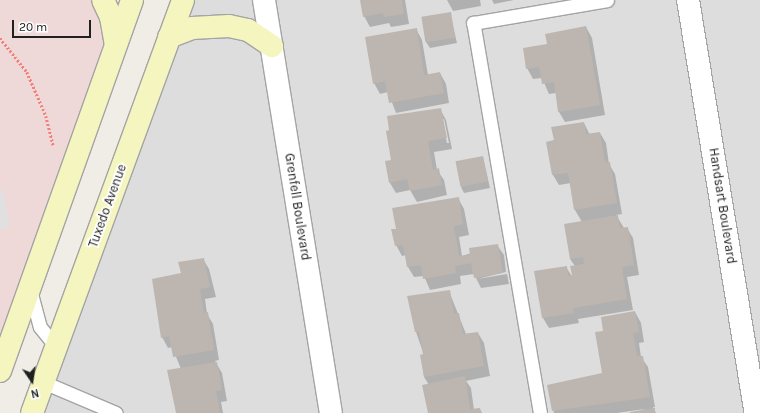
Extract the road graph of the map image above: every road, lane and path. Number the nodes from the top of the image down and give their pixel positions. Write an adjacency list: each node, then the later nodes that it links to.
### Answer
1 (103, 0): 9 (main road)
2 (132, 0): 9 (main road)
3 (183, 0): 7 (main road, Tuxedo Avenue)
4 (264, 0): 10 (street, Grenfell Boulevard)
5 (607, 0): 19 (lane)
6 (688, 0): 20 (street, Handsart Boulevard)
7 (169, 37): 10 (main road); 13 (main road, Tuxedo Avenue)
8 (0, 38): 11 (path)
9 (116, 45): 12 (main road)
10 (272, 46): 18 (street, Grenfell Boulevard)
11 (55, 153)
12 (29, 288): 13 (lane); 14 (main road)
13 (56, 347): 15 (main road, Tuxedo Avenue)
14 (0, 371)
15 (43, 382): 16 (main road, Tuxedo Avenue); 17 (lane)
16 (32, 413)
17 (116, 413)
18 (331, 413)
19 (540, 413)
20 (756, 413)

